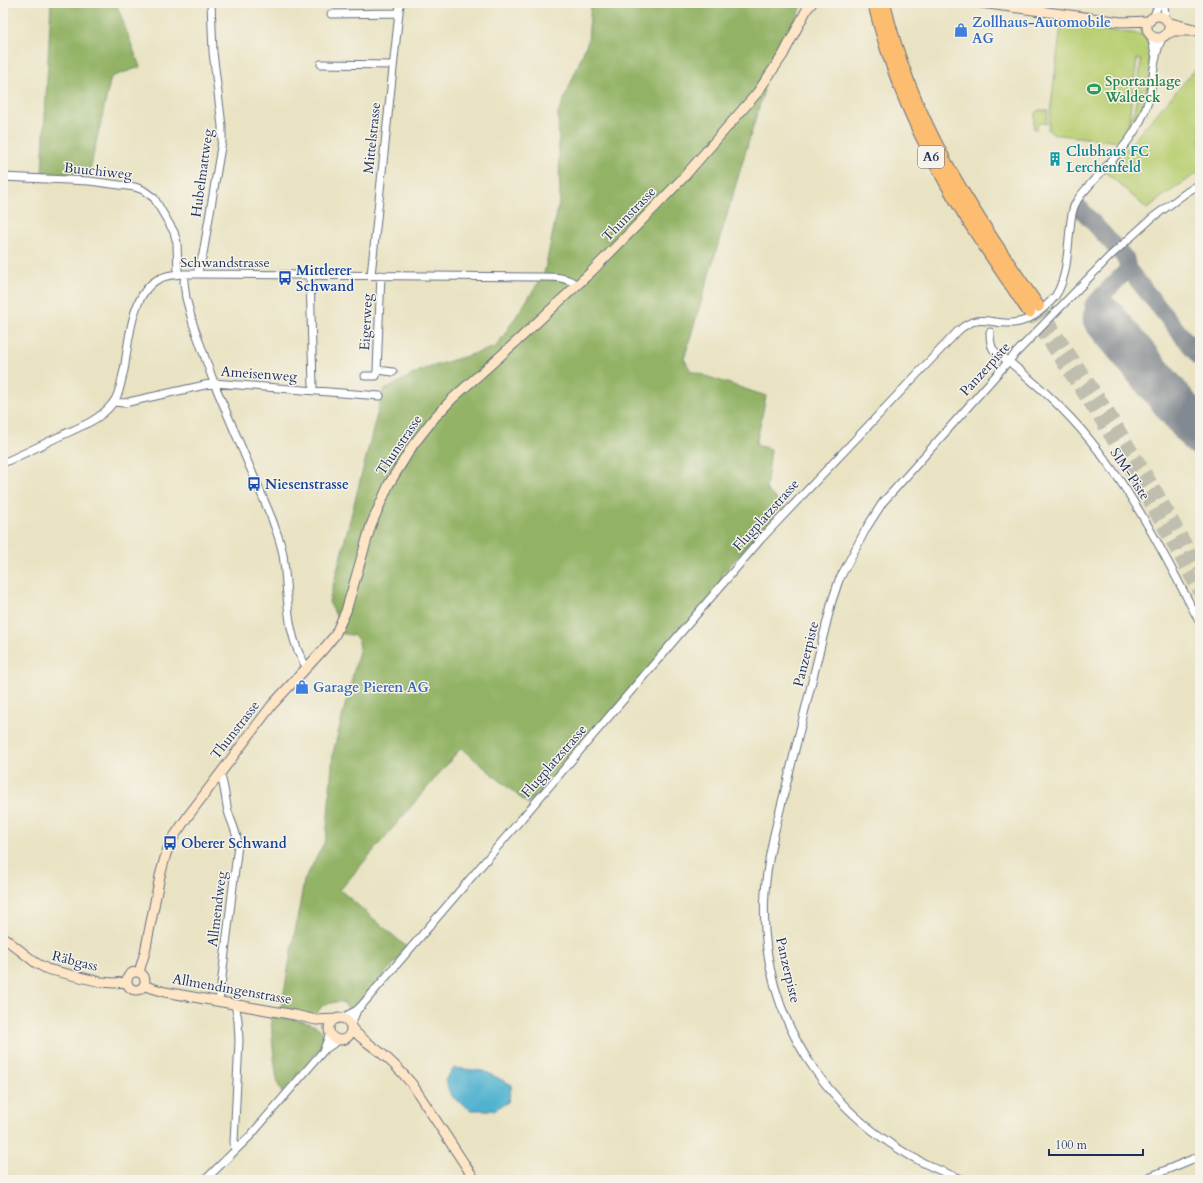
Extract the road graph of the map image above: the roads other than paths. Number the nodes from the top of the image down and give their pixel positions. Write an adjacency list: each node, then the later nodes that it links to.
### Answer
1 (211, 3): 23 (street, Hubelmattweg)
2 (400, 3): 9 (street, Mittelstrasse)
3 (874, 3): 4 (highway, A6)
4 (884, 3)
5 (981, 3): 13 (street)
6 (1159, 3): 11 (street)
7 (1164, 3): 12 (street)
8 (809, 5): 27 (street, Thunstrasse)
9 (398, 13): 10 (street); 19 (street, Mittelstrasse)
10 (331, 14)
11 (1152, 19): 12 (street); 13 (street); 15 (street)
12 (1166, 21): 14 (street); 16 (street)
13 (1120, 22): 15 (street)
14 (1200, 31): 16 (street)
15 (1149, 33): 16 (street); 17 (street, Flugplatzstrasse)
16 (1165, 35): 17 (street, Flugplatzstrasse)
17 (1156, 58): 28 (street, Flugplatzstrasse)
18 (321, 64): 19 (street)
19 (393, 65): 25 (street, Mittelstrasse)
20 (3, 177): 22 (street, Buuchiweg)
21 (1200, 184): 29 (street, Panzerpiste)
22 (181, 274): 23 (street, Schwandstrasse); 35 (street); 38 (street, Schwandstrasse)
23 (197, 274): 24 (street, Schwandstrasse)
24 (310, 275): 25 (street, Schwandstrasse); 36 (street)
25 (371, 275): 26 (street, Schwandstrasse)
26 (381, 275): 27 (street, Schwandstrasse); 32 (street, Eigerweg)
27 (577, 285): 41 (street, Thunstrasse)
28 (1051, 301): 29 (street); 49 (street, Flugplatzstrasse)
29 (1059, 308): 31 (street, Panzerpiste)
30 (990, 332): 31 (street, SIM-Piste)
31 (1009, 361): 40 (street, SIM-Piste); 61 (street, Panzerpiste)
32 (377, 370): 33 (street, Eigerweg); 34 (street, Eigerweg)
33 (393, 372)
34 (365, 376)
35 (214, 383): 37 (street, Ameisenweg); 38 (street, Ameisenweg); 41 (street)
36 (313, 387)
37 (380, 396)
38 (114, 402): 39 (street, Schwandstrasse)
39 (3, 463)
40 (1200, 623)
41 (307, 668): 42 (street, Thunstrasse)
42 (220, 774): 44 (street, Thunstrasse); 47 (street, Allmendweg)
43 (3, 937): 45 (street, Räbgass)
44 (139, 972): 45 (street); 46 (street)
45 (127, 982): 46 (street)
46 (144, 986): 47 (street, Allmendingenstrasse)
47 (219, 1002): 48 (street, Allmendingenstrasse)
48 (235, 1004): 51 (street, Allmendingenstrasse); 57 (street)
49 (357, 1010): 50 (street, Flugplatzstrasse); 52 (street, Flugplatzstrasse)
50 (338, 1018): 51 (street, Allmendingenstrasse); 52 (street); 53 (street)
51 (316, 1020): 53 (street, Allmendingenstrasse)
52 (351, 1026): 54 (street); 55 (street)
53 (329, 1031): 54 (street); 56 (street)
54 (343, 1039): 55 (street); 56 (street)
55 (362, 1040): 60 (street)
56 (324, 1050): 57 (street)
57 (235, 1151): 59 (street)
58 (1200, 1156): 62 (street)
59 (205, 1180)
60 (475, 1180)
61 (965, 1180)
62 (1142, 1180)

